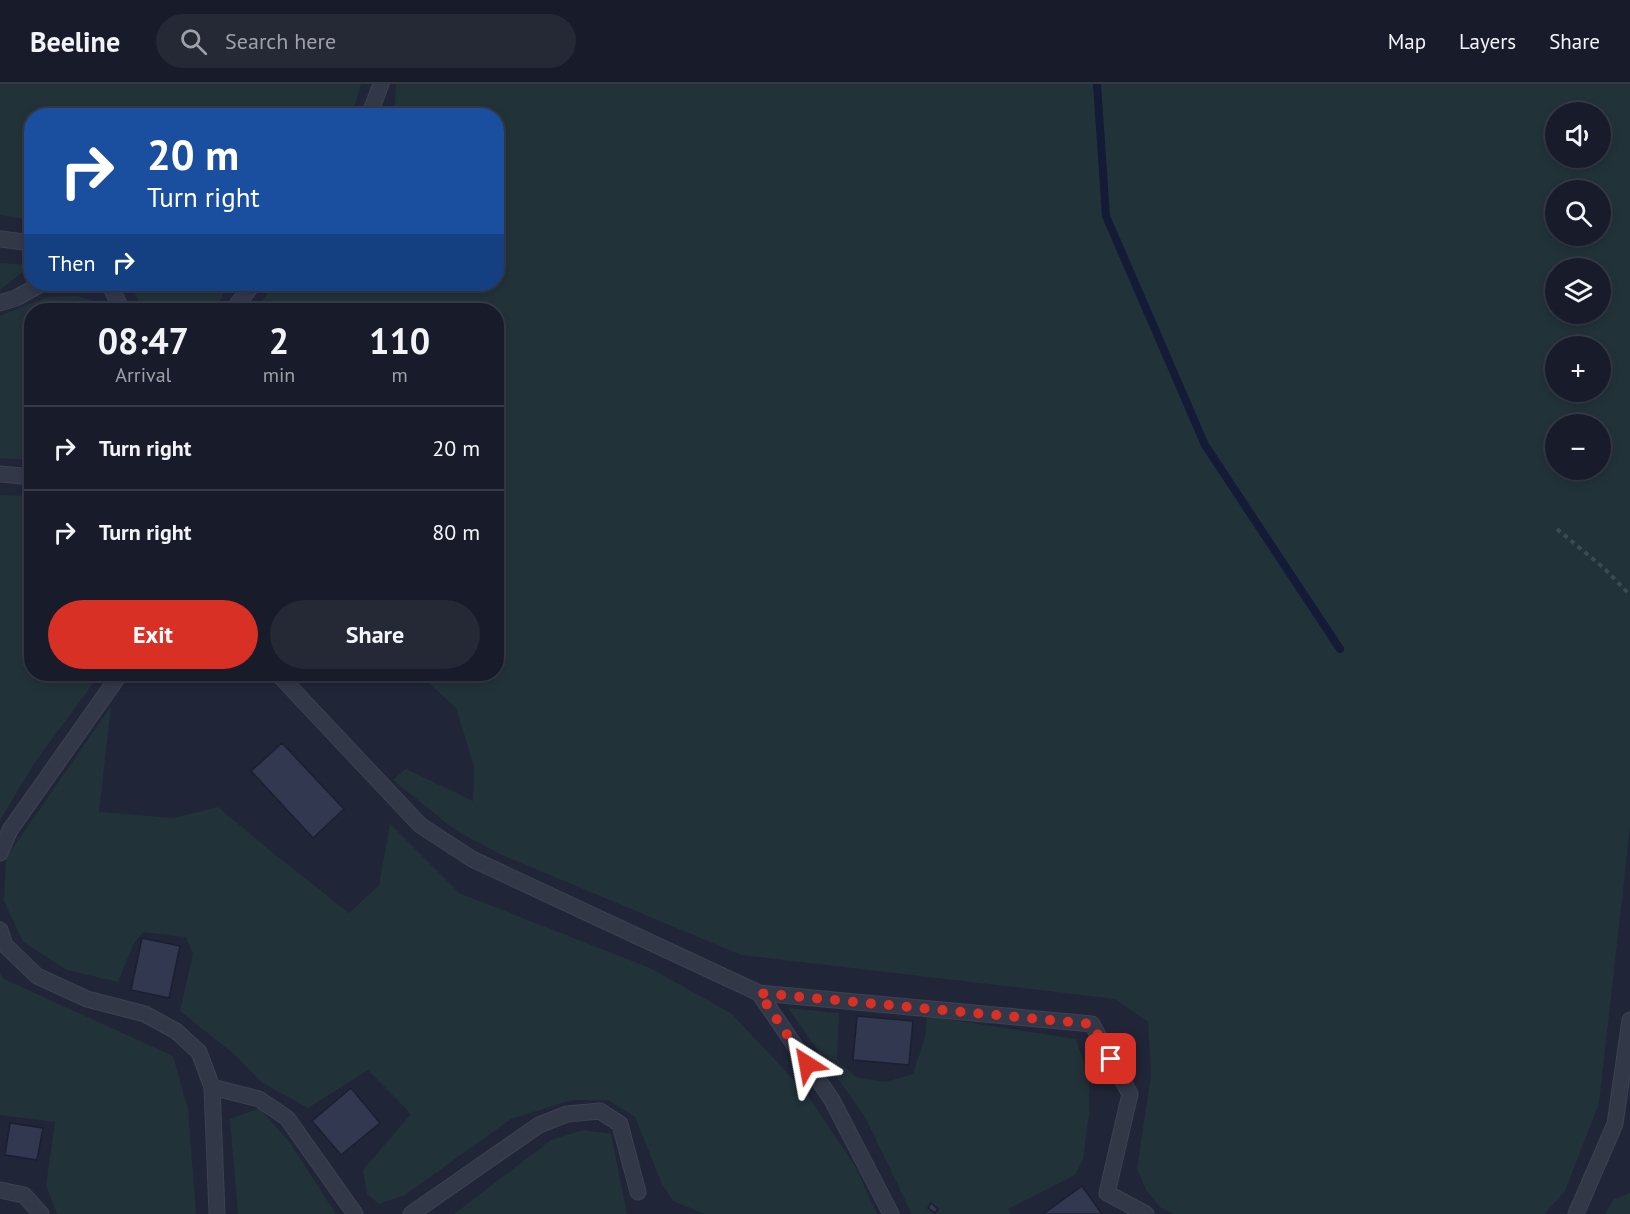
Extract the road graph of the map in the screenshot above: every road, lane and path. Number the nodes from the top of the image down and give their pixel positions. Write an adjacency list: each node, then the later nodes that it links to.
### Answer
1 (381, 84): 2 (lane)
2 (372, 108)
3 (0, 239): 4 (lane)
4 (24, 242)
5 (28, 291): 7 (lane)
6 (248, 291): 8 (lane)
7 (0, 303)
8 (238, 303)
9 (0, 474): 10 (lane)
10 (24, 476)
11 (1557, 529): 12 (path)
12 (1630, 595)
13 (115, 681): 15 (lane)
14 (285, 681): 17 (lane)
15 (0, 853)
16 (0, 930): 19 (lane)
17 (759, 993): 26 (lane); 27 (lane)
18 (1630, 1020): 28 (lane)
19 (212, 1087): 23 (lane); 24 (lane)
20 (0, 1191): 22 (lane)
21 (638, 1192): 25 (lane)
22 (41, 1214)
23 (217, 1214)
24 (355, 1214)
25 (411, 1214)
26 (891, 1214)
27 (1146, 1214)
28 (1576, 1214)

